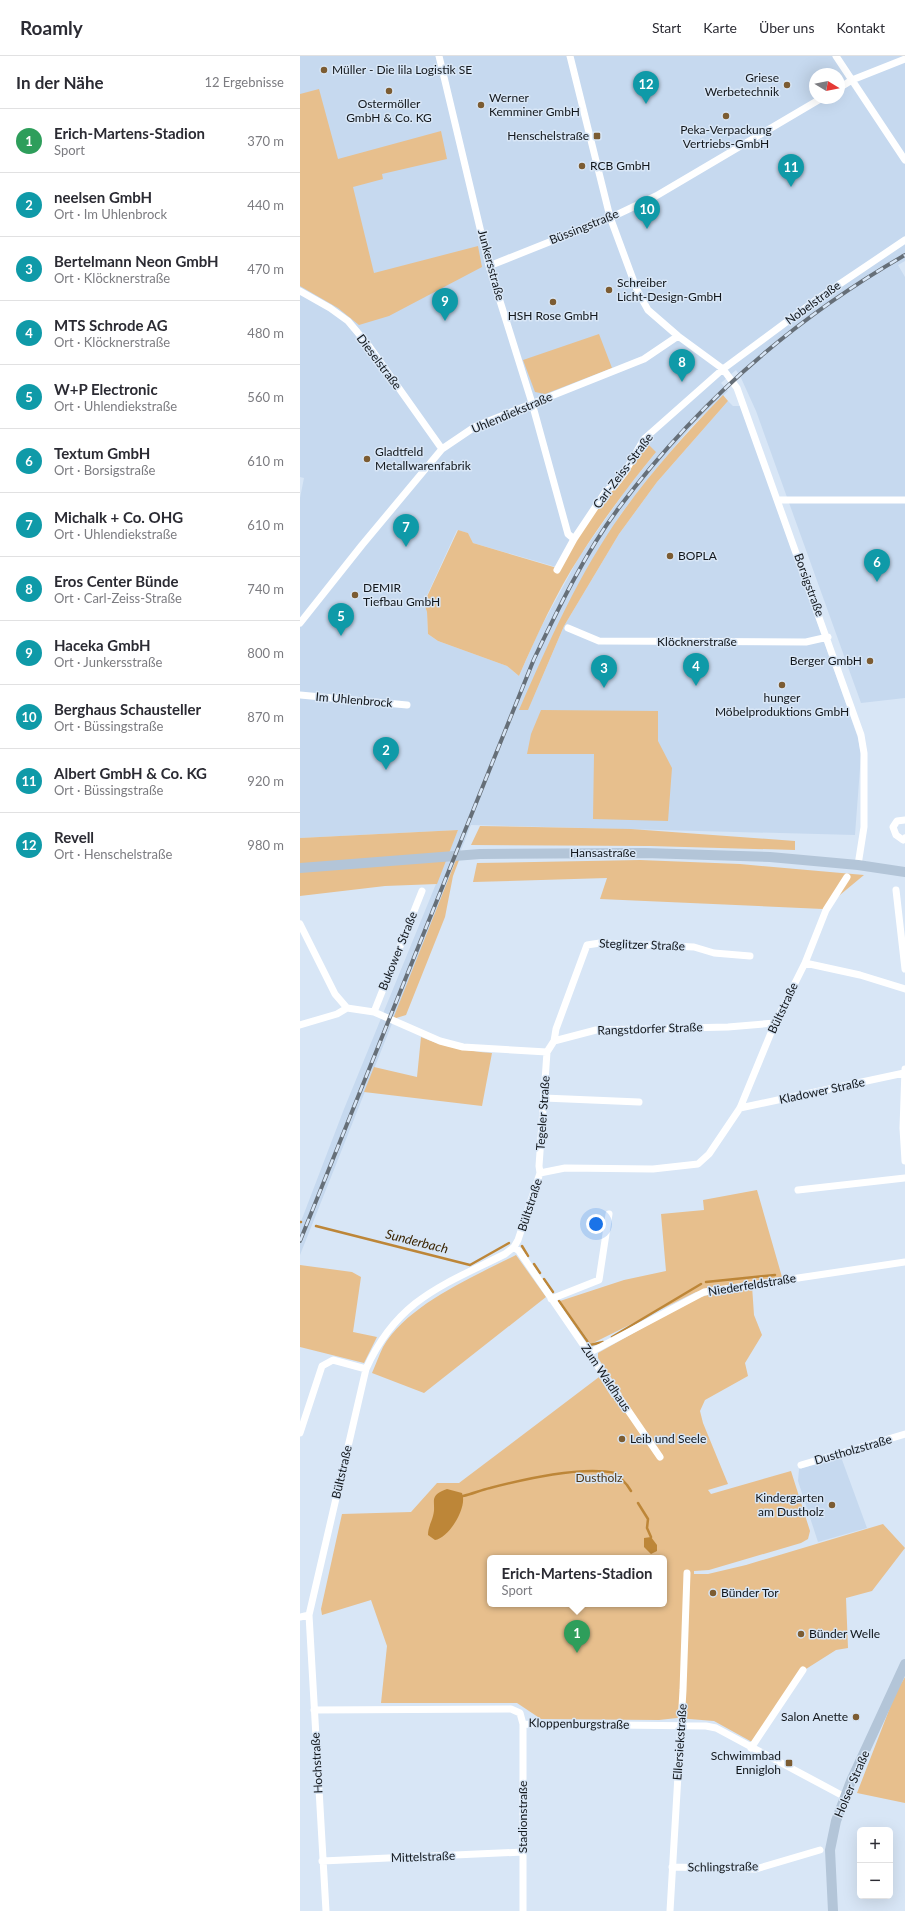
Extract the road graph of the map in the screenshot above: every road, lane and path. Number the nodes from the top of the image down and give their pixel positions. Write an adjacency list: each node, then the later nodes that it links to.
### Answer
1 (439, 56): 11 (street, Junkersstraße)
2 (570, 56): 9 (street)
3 (836, 56): 5 (street)
4 (905, 59): 5 (street)
5 (852, 80): 6 (street); 8 (street)
6 (845, 84)
7 (812, 104): 9 (street, Büssingstraße)
8 (905, 160)
9 (610, 217): 11 (street, Büssingstraße); 13 (street)
10 (905, 240): 14 (street, Nobelstraße)
11 (489, 266): 15 (street, Junkersstraße)
12 (300, 291): 16 (street, Dieselstraße)
13 (678, 336): 14 (street, Borsigstraße); 15 (street, Uhlendiekstraße)
14 (723, 369): 17 (street, Borsigstraße); 19 (street, Carl-Zeiss-Straße)
15 (532, 403): 16 (street, Uhlendiekstraße); 19 (street, Junkersstraße)
16 (442, 449): 21 (street, Uhlendiekstraße)
17 (779, 500): 18 (street); 23 (street, Borsigstraße)
18 (905, 500)
19 (574, 539): 20 (street, Carl-Zeiss-Straße)
20 (557, 570)
21 (300, 623)
22 (568, 628): 23 (street, Klöcknerstraße)
23 (828, 637): 28 (street, Borsigstraße)
24 (300, 695): 25 (street, Im Uhlenbrock)
25 (407, 705)
26 (905, 820): 27 (street)
27 (905, 838)
28 (858, 865): 29 (main road, Hansastraße); 30 (main road, Hansastraße)
29 (300, 868)
30 (905, 872)
31 (847, 877): 37 (street, Bültstraße)
32 (896, 890): 35 (street)
33 (422, 891): 41 (street, Bukower Straße)
34 (300, 924): 40 (street)
35 (903, 931): 38 (street)
36 (750, 956): 44 (street, Steglitzer Straße)
37 (805, 963): 39 (street); 42 (street, Bültstraße)
38 (905, 969)
39 (905, 989)
40 (347, 1008): 41 (street); 43 (street)
41 (374, 1012): 45 (street)
42 (775, 1023): 44 (street, Rangstdorfer Straße); 49 (street, Bültstraße)
43 (300, 1025)
44 (554, 1041): 45 (street)
45 (547, 1052): 47 (street, Tegeler Straße)
46 (905, 1071): 49 (street, Kladower Straße); 50 (street)
47 (544, 1098): 48 (street); 51 (street, Tegeler Straße)
48 (639, 1102)
49 (740, 1108): 51 (street, Bültstraße)
50 (905, 1161)
51 (540, 1173): 55 (street, Bültstraße)
52 (905, 1178): 53 (street)
53 (798, 1190)
54 (609, 1214): 57 (street)
55 (514, 1246): 57 (street, Zum Waldhaus); 59 (street, Bültstraße)
56 (905, 1262): 58 (street, Niederfeldstraße)
57 (551, 1299): 58 (street, Zum Waldhaus)
58 (589, 1353): 62 (street, Zum Waldhaus)
59 (366, 1369): 60 (street); 65 (street, Bültstraße)
60 (300, 1433)
61 (905, 1434): 63 (street, Dustholzstraße)
62 (660, 1457)
63 (801, 1465)
64 (687, 1573): 71 (street, Ellersiekstraße)
65 (309, 1615): 66 (street); 69 (street, Hochstraße)
66 (300, 1617)
67 (905, 1664): 73 (main road, Holser Straße)
68 (803, 1670): 72 (street)
69 (314, 1710): 70 (street, Kloppenburgstraße); 76 (street, Hochstraße)
70 (523, 1724): 71 (street, Kloppenburgstraße); 75 (street, Stadionstraße)
71 (680, 1726): 72 (street, Kloppenburgstraße); 77 (street, Ellersiekstraße)
72 (751, 1748): 73 (street, Kloppenburgstraße)
73 (845, 1797): 81 (main road, Holser Straße)
74 (820, 1850): 77 (street, Schlingstraße)
75 (523, 1852): 76 (street, Mittelstraße); 79 (street, Stadionstraße)
76 (322, 1861): 78 (street, Hochstraße)
77 (672, 1867): 80 (street, Ellersiekstraße)
78 (326, 1911)
79 (523, 1911)
80 (670, 1911)
81 (833, 1911)

